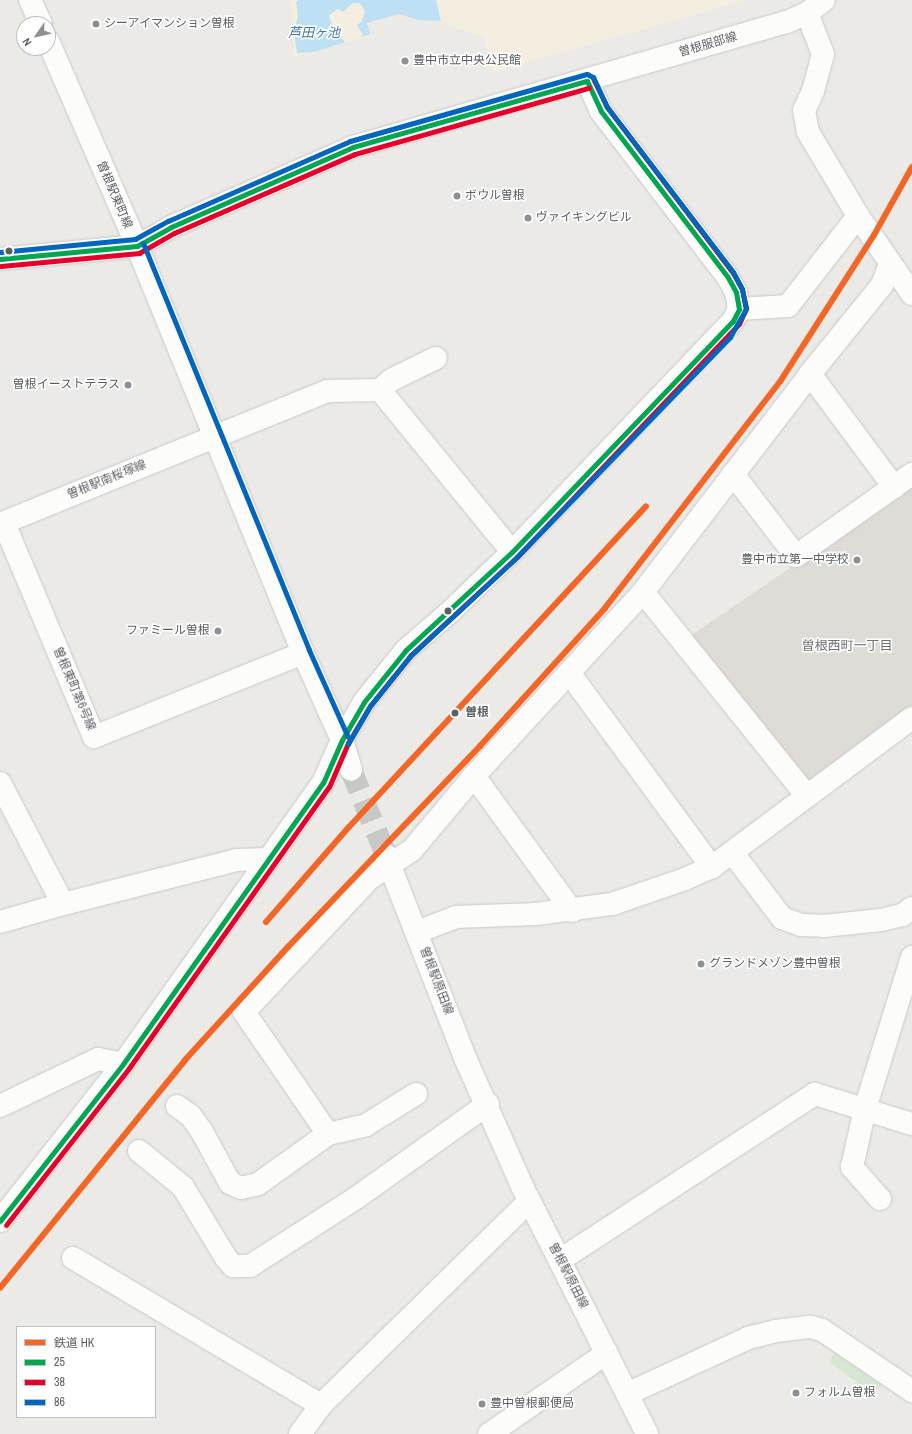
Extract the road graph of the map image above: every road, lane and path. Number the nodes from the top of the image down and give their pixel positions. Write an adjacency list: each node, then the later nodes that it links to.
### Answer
1 (30, 0): 4 (street)
2 (824, 0): 3 (street, 曽根服部線)
3 (807, 13): 6 (street, 曽根服部線); 7 (street)
4 (37, 16)
5 (54, 56): 8 (street, 曽根駅東町線)
6 (587, 81): 8 (street, 曽根服部線); 12 (street)
7 (858, 216): 10 (street); 12 (street)
8 (136, 246): 9 (street); 16 (street, 曽根駅東町線)
9 (0, 259)
10 (890, 264): 11 (street); 14 (street)
11 (912, 294)
12 (739, 309): 21 (street)
13 (436, 358): 15 (street)
14 (810, 374): 17 (street); 19 (street)
15 (380, 390): 16 (street, 曽根駅南桜塚線); 21 (street)
16 (214, 436): 20 (street, 曽根駅南桜塚線); 23 (street, 曽根駅東町線)
17 (733, 474): 19 (street); 22 (street)
18 (912, 474): 19 (street)
19 (894, 487)
20 (2, 523): 23 (street, 曽根東町第6号線)
21 (512, 552): 26 (street)
22 (643, 592): 24 (street); 30 (street)
23 (303, 653): 26 (street, 曽根駅東町線)
24 (570, 674): 28 (street); 34 (street)
25 (912, 718): 30 (street)
26 (342, 740): 27 (street, 曽根駅東町線); 32 (street)
27 (351, 770)
28 (474, 776): 33 (street); 36 (street)
29 (0, 783): 35 (street)
30 (806, 795): 31 (street)
31 (732, 852): 34 (street); 37 (street)
32 (268, 859): 35 (street); 42 (street)
33 (388, 860): 39 (street, 曽根駅原田線); 49 (street)
34 (712, 867): 36 (street)
35 (63, 904): 38 (street)
36 (572, 911): 39 (street)
37 (909, 913)
38 (0, 922)
39 (417, 932): 44 (street, 曽根駅原田線)
40 (912, 957): 41 (street)
41 (906, 1001): 47 (street)
42 (123, 1064): 45 (street); 53 (street)
43 (416, 1094): 49 (street)
44 (488, 1104): 50 (street); 52 (street, 曽根駅原田線)
45 (0, 1106)
46 (177, 1106): 49 (street)
47 (866, 1109): 48 (street); 51 (street); 55 (street)
48 (912, 1124)
49 (328, 1134)
50 (139, 1151)
51 (880, 1199)
52 (529, 1200): 55 (street, 曽根駅原田線); 59 (street)
53 (0, 1221)
54 (73, 1258): 59 (street)
55 (560, 1260): 56 (street, 曽根駅原田線)
56 (607, 1354): 58 (street, 曽根駅原田線); 61 (street)
57 (912, 1391): 58 (street)
58 (627, 1394): 62 (street, 曽根駅原田線)
59 (321, 1405): 60 (street)
60 (300, 1434)
61 (489, 1434)
62 (647, 1434)

